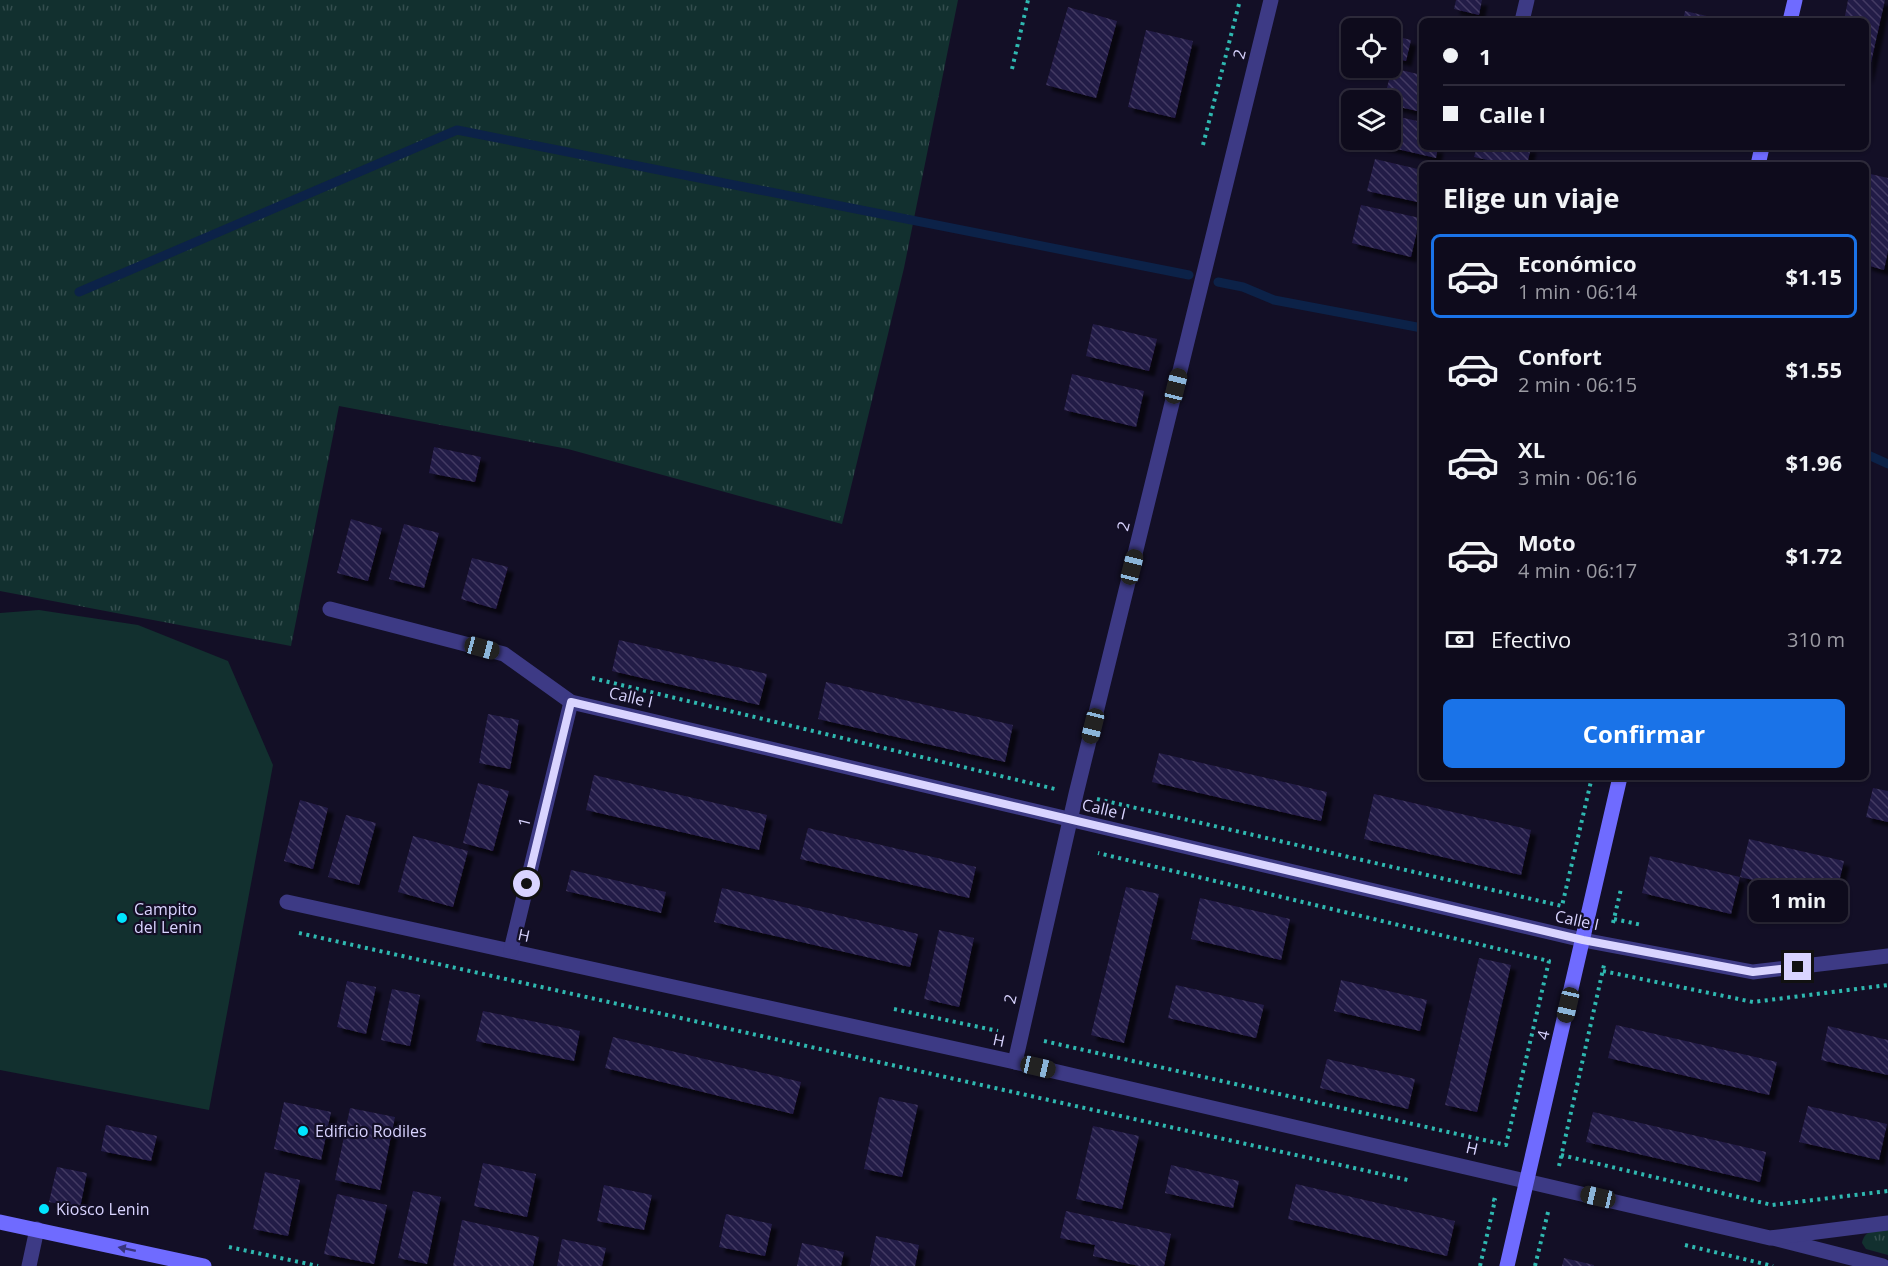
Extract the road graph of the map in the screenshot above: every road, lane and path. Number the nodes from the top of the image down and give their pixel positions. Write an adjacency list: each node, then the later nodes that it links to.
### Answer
1 (1028, 0): 8 (path)
2 (1240, 0): 9 (path)
3 (1271, 0): 15 (street, 2)
4 (1527, 0): 6 (street)
5 (1795, 0): 7 (street)
6 (1523, 18)
7 (1791, 18)
8 (1012, 69)
9 (1203, 145)
10 (330, 609): 12 (street, Calle I)
11 (592, 678): 15 (path)
12 (571, 702): 16 (street, Calle I); 25 (street, 1)
13 (1591, 780): 15 (path)
14 (1619, 780): 23 (street, 4)
15 (1076, 794): 16 (street, 2)
16 (1071, 819): 17 (street, 2); 23 (street, Calle I)
17 (1065, 845): 28 (street, 2); 28 (path)
18 (1622, 886): 20 (path)
19 (287, 902): 25 (street, H)
20 (1614, 919): 21 (path); 24 (path)
21 (1649, 926)
22 (299, 933): 32 (path)
23 (1583, 940): 24 (street, Calle I); 31 (street, 4)
24 (1609, 945): 26 (street, Calle I); 30 (path)
25 (512, 950): 29 (street, H)
26 (1888, 956)
27 (891, 1008): 28 (path)
28 (1020, 1035): 29 (street, 2)
29 (1015, 1062): 31 (street, H)
30 (1561, 1155): 33 (path); 34 (path)
31 (1528, 1180): 33 (street, H); 45 (street, 4)
32 (1413, 1182)
33 (1555, 1186): 39 (street, H); 46 (path)
34 (1888, 1191)
35 (1483, 1197): 44 (path)
36 (0, 1222): 38 (street)
37 (1888, 1222): 39 (street, H)
38 (37, 1229): 41 (street); 42 (street, one-way to 38)
39 (1770, 1238): 47 (street, H)
40 (229, 1247): 43 (path)
41 (29, 1266)
42 (204, 1266)
43 (318, 1266)
44 (1480, 1266)
45 (1507, 1266)
46 (1535, 1266)
47 (1883, 1266)

